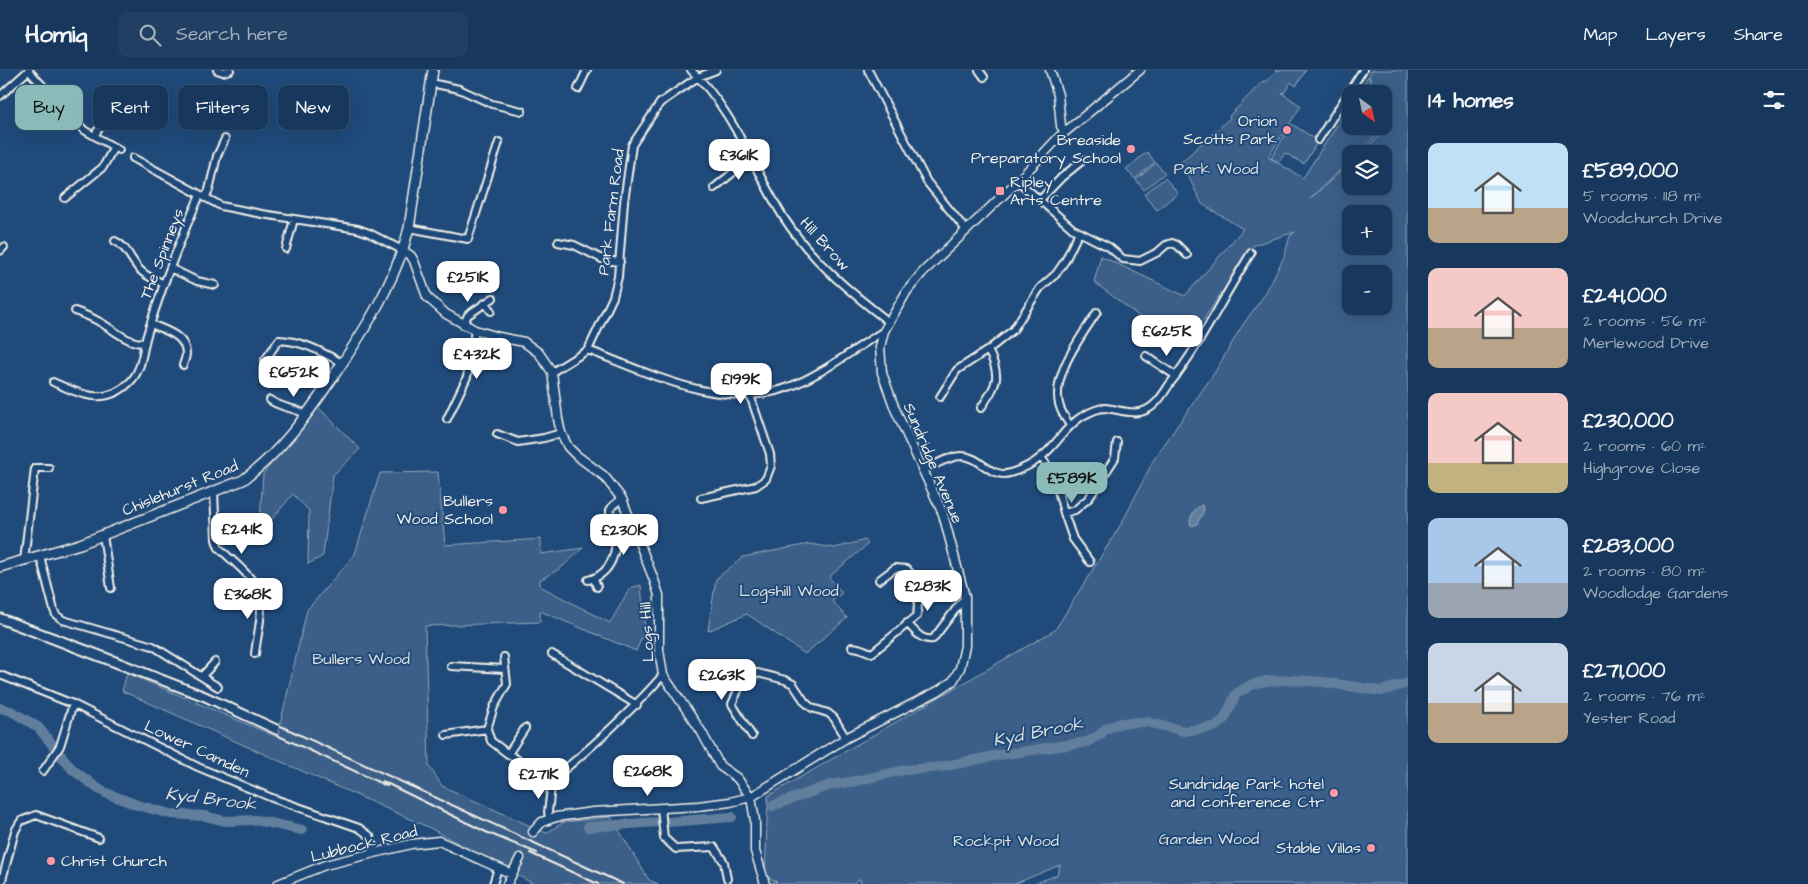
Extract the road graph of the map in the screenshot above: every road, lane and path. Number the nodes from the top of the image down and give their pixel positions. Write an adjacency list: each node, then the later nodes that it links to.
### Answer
1 (28, 70): 17 (street); 21 (street)
2 (217, 70): 3 (street)
3 (230, 70)
4 (433, 70): 15 (main road, Chislehurst Road)
5 (587, 70): 16 (street)
6 (690, 70): 13 (street, Hill Brow)
7 (716, 70): 13 (street, Park Farm Road)
8 (868, 70): 35 (street)
9 (979, 70): 14 (street)
10 (1050, 70): 20 (street)
11 (1140, 70): 20 (street, Sundridge Avenue)
12 (1363, 70): 23 (street)
13 (698, 77): 26 (street, Hill Brow); 43 (street, Park Farm Road)
14 (984, 77)
15 (431, 84): 18 (street); 34 (main road, Chislehurst Road)
16 (578, 90)
17 (0, 96)
18 (522, 111)
19 (97, 130): 21 (street)
20 (1065, 132): 28 (street, Sundridge Avenue)
21 (95, 135): 31 (street)
22 (225, 139): 30 (street, The Spinneys)
23 (1318, 140)
24 (499, 142): 34 (street)
25 (133, 158): 30 (street)
26 (751, 158): 29 (street); 52 (street, Hill Brow)
27 (1083, 160): 32 (street)
28 (1018, 181): 32 (street); 35 (street, Sundridge Avenue)
29 (714, 188)
30 (202, 196): 33 (street); 44 (street, The Spinneys)
31 (65, 198)
32 (1040, 200): 36 (street)
33 (294, 219): 39 (street); 40 (street)
34 (410, 228): 40 (main road, Chislehurst Road)
35 (966, 230): 52 (street, Sundridge Avenue)
36 (1079, 232): 42 (street); 61 (street)
37 (115, 241): 45 (street)
38 (558, 242): 43 (street)
39 (286, 248)
40 (404, 251): 54 (street, Logs Hill); 64 (main road, Chislehurst Road)
41 (1250, 253): 67 (street)
42 (1187, 255)
43 (620, 262): 60 (street, Park Farm Road)
44 (170, 268): 45 (street, The Spinneys); 46 (street)
45 (164, 284): 53 (street, The Spinneys)
46 (215, 285)
47 (493, 298): 48 (street)
48 (485, 303): 50 (street); 54 (street)
49 (75, 311): 58 (street)
50 (491, 311)
51 (1097, 312): 75 (street)
52 (889, 322): 56 (street, Sundridge Avenue)
53 (151, 324): 58 (street, The Spinneys); 65 (street, The Spinneys)
54 (463, 325): 55 (street, Logs Hill)
55 (475, 330): 66 (street, Logs Hill); 74 (street)
56 (884, 331): 57 (street); 59 (street, Sundridge Avenue)
57 (870, 339): 59 (street); 69 (street)
58 (145, 343): 68 (street, The Spinneys)
59 (880, 347): 81 (street, Sundridge Avenue)
60 (588, 350): 66 (street); 69 (street)
61 (988, 350): 70 (street); 72 (street)
62 (1146, 356): 67 (street)
63 (265, 360): 64 (street)
64 (342, 363): 73 (main road, Chislehurst Road)
65 (183, 366)
66 (552, 372): 76 (street, Logs Hill)
67 (1176, 376): 75 (street)
68 (53, 382)
69 (750, 395): 83 (street)
70 (940, 397)
71 (270, 400): 73 (street)
72 (981, 408)
73 (306, 414): 82 (main road, Chislehurst Road)
74 (447, 419)
75 (1070, 425): 79 (street)
76 (562, 433): 77 (street); 84 (street, Logs Hill)
77 (497, 434)
78 (1117, 442): 85 (street)
79 (1041, 457): 81 (street); 85 (street)
80 (49, 468): 88 (street)
81 (923, 470): 94 (street, Sundridge Avenue)
82 (214, 491): 86 (main road, Chislehurst Road); 97 (street)
83 (701, 498)
84 (622, 499): 92 (street); 104 (street, Logs Hill)
85 (1064, 513): 89 (street)
86 (103, 535): 87 (main road, Chislehurst Road); 93 (street)
87 (40, 556): 88 (main road, Chislehurst Road); 105 (street)
88 (24, 561): 90 (main road, Chislehurst Road)
89 (1090, 562)
90 (0, 567)
91 (879, 580): 95 (street)
92 (597, 587)
93 (112, 588)
94 (965, 597): 95 (street); 113 (street, Sundridge Avenue)
95 (907, 623): 96 (street)
96 (852, 647)
97 (255, 654)
98 (552, 654): 108 (street)
99 (504, 657): 102 (street)
100 (215, 662): 105 (street)
101 (451, 666): 102 (street)
102 (506, 669): 110 (street)
103 (0, 675): 107 (street, Lower Camden)
104 (663, 675): 108 (street); 117 (street, Logs Hill)
105 (202, 676): 106 (street)
106 (218, 687)
107 (73, 704): 115 (street); 122 (street, Lower Camden)
108 (637, 705): 116 (street)
109 (524, 728): 114 (street)
110 (486, 729): 111 (street); 114 (street)
111 (446, 734)
112 (752, 736): 113 (street)
113 (846, 738): 117 (street, Sundridge Avenue)
114 (508, 754): 116 (street)
115 (43, 771)
116 (552, 780): 119 (street)
117 (751, 797): 118 (street, Sundridge Avenue); 131 (street)
118 (661, 808): 119 (street, Sundridge Avenue); 126 (street)
119 (549, 818): 120 (street)
120 (533, 832)
121 (99, 838): 127 (street)
122 (375, 852): 124 (street, Lubbock Road); 128 (street, Lubbock Road)
123 (520, 858): 125 (street)
124 (498, 868): 125 (street, Lubbock Road); 129 (street)
125 (512, 874): 130 (street)
126 (727, 879)
127 (1, 884)
128 (278, 884)
129 (493, 884)
130 (507, 884)
131 (765, 884)

